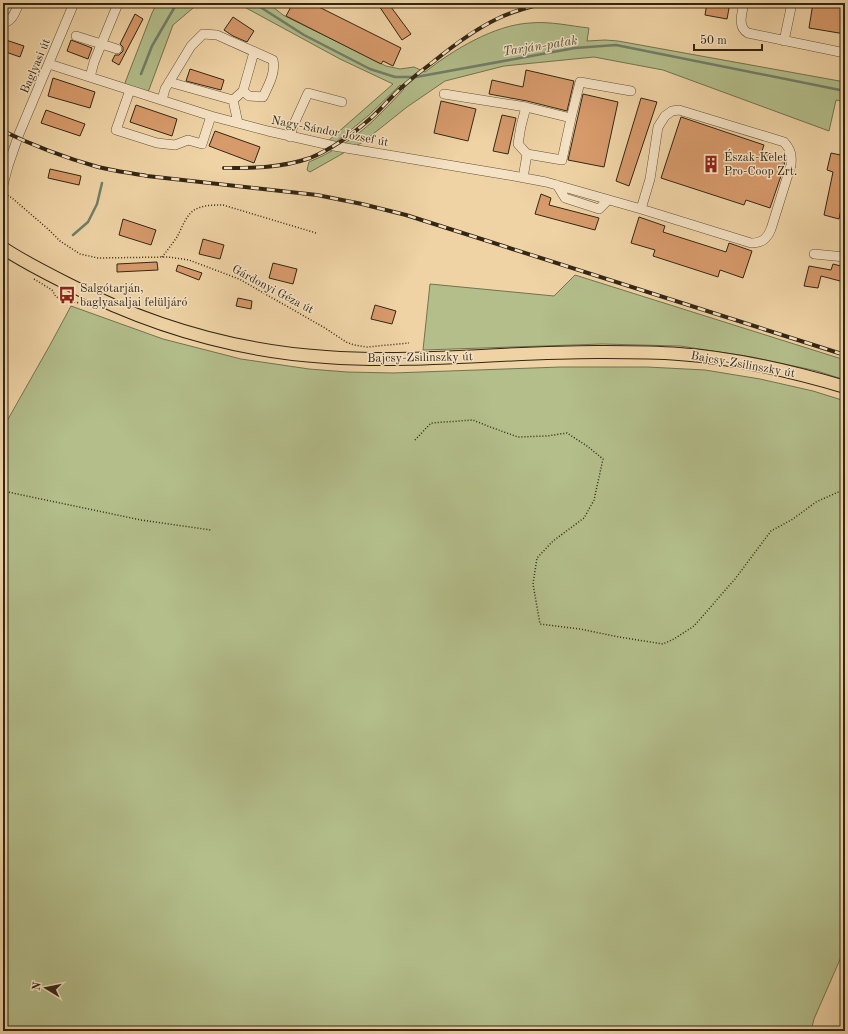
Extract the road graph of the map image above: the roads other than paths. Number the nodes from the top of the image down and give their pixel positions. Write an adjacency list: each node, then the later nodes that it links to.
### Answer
1 (19, 3): 6 (street)
2 (74, 3): 13 (street, Baglyasi út)
3 (744, 3): 8 (street)
4 (792, 3): 8 (street)
5 (117, 6): 9 (street)
6 (3, 23)
7 (76, 36): 9 (street)
8 (784, 41): 12 (street)
9 (102, 44): 10 (street); 14 (street)
10 (117, 49)
11 (254, 52): 15 (street); 17 (street); 17 (street)
12 (845, 54)
13 (49, 64): 14 (street, Nagy-Sándor József út); 30 (street, Baglyasi út)
14 (90, 77): 16 (street, Nagy-Sándor József út)
15 (170, 82): 20 (street); 21 (street)
16 (130, 90): 20 (street, Nagy-Sándor József út); 24 (street)
17 (242, 91): 21 (street)
18 (631, 91): 25 (street)
19 (444, 94): 23 (street)
20 (162, 100): 24 (street, Nagy-Sándor József út)
21 (233, 100): 26 (street)
22 (342, 102): 27 (street)
23 (526, 107): 25 (street); 28 (street)
24 (212, 116): 26 (street, Nagy-Sándor József út)
25 (571, 118): 28 (street)
26 (238, 123): 27 (street, Nagy-Sándor József út)
27 (290, 137): 29 (street, Nagy-Sándor József út)
28 (527, 154): 29 (street)
29 (523, 178): 31 (street, Nagy-Sándor József út)
30 (3, 185)
31 (641, 208): 31 (street, Nagy-Sándor József út)
32 (7, 251): 35 (main road, Bajcsy-Zsilinszky út)
33 (814, 254): 34 (street)
34 (845, 257)
35 (845, 387)

